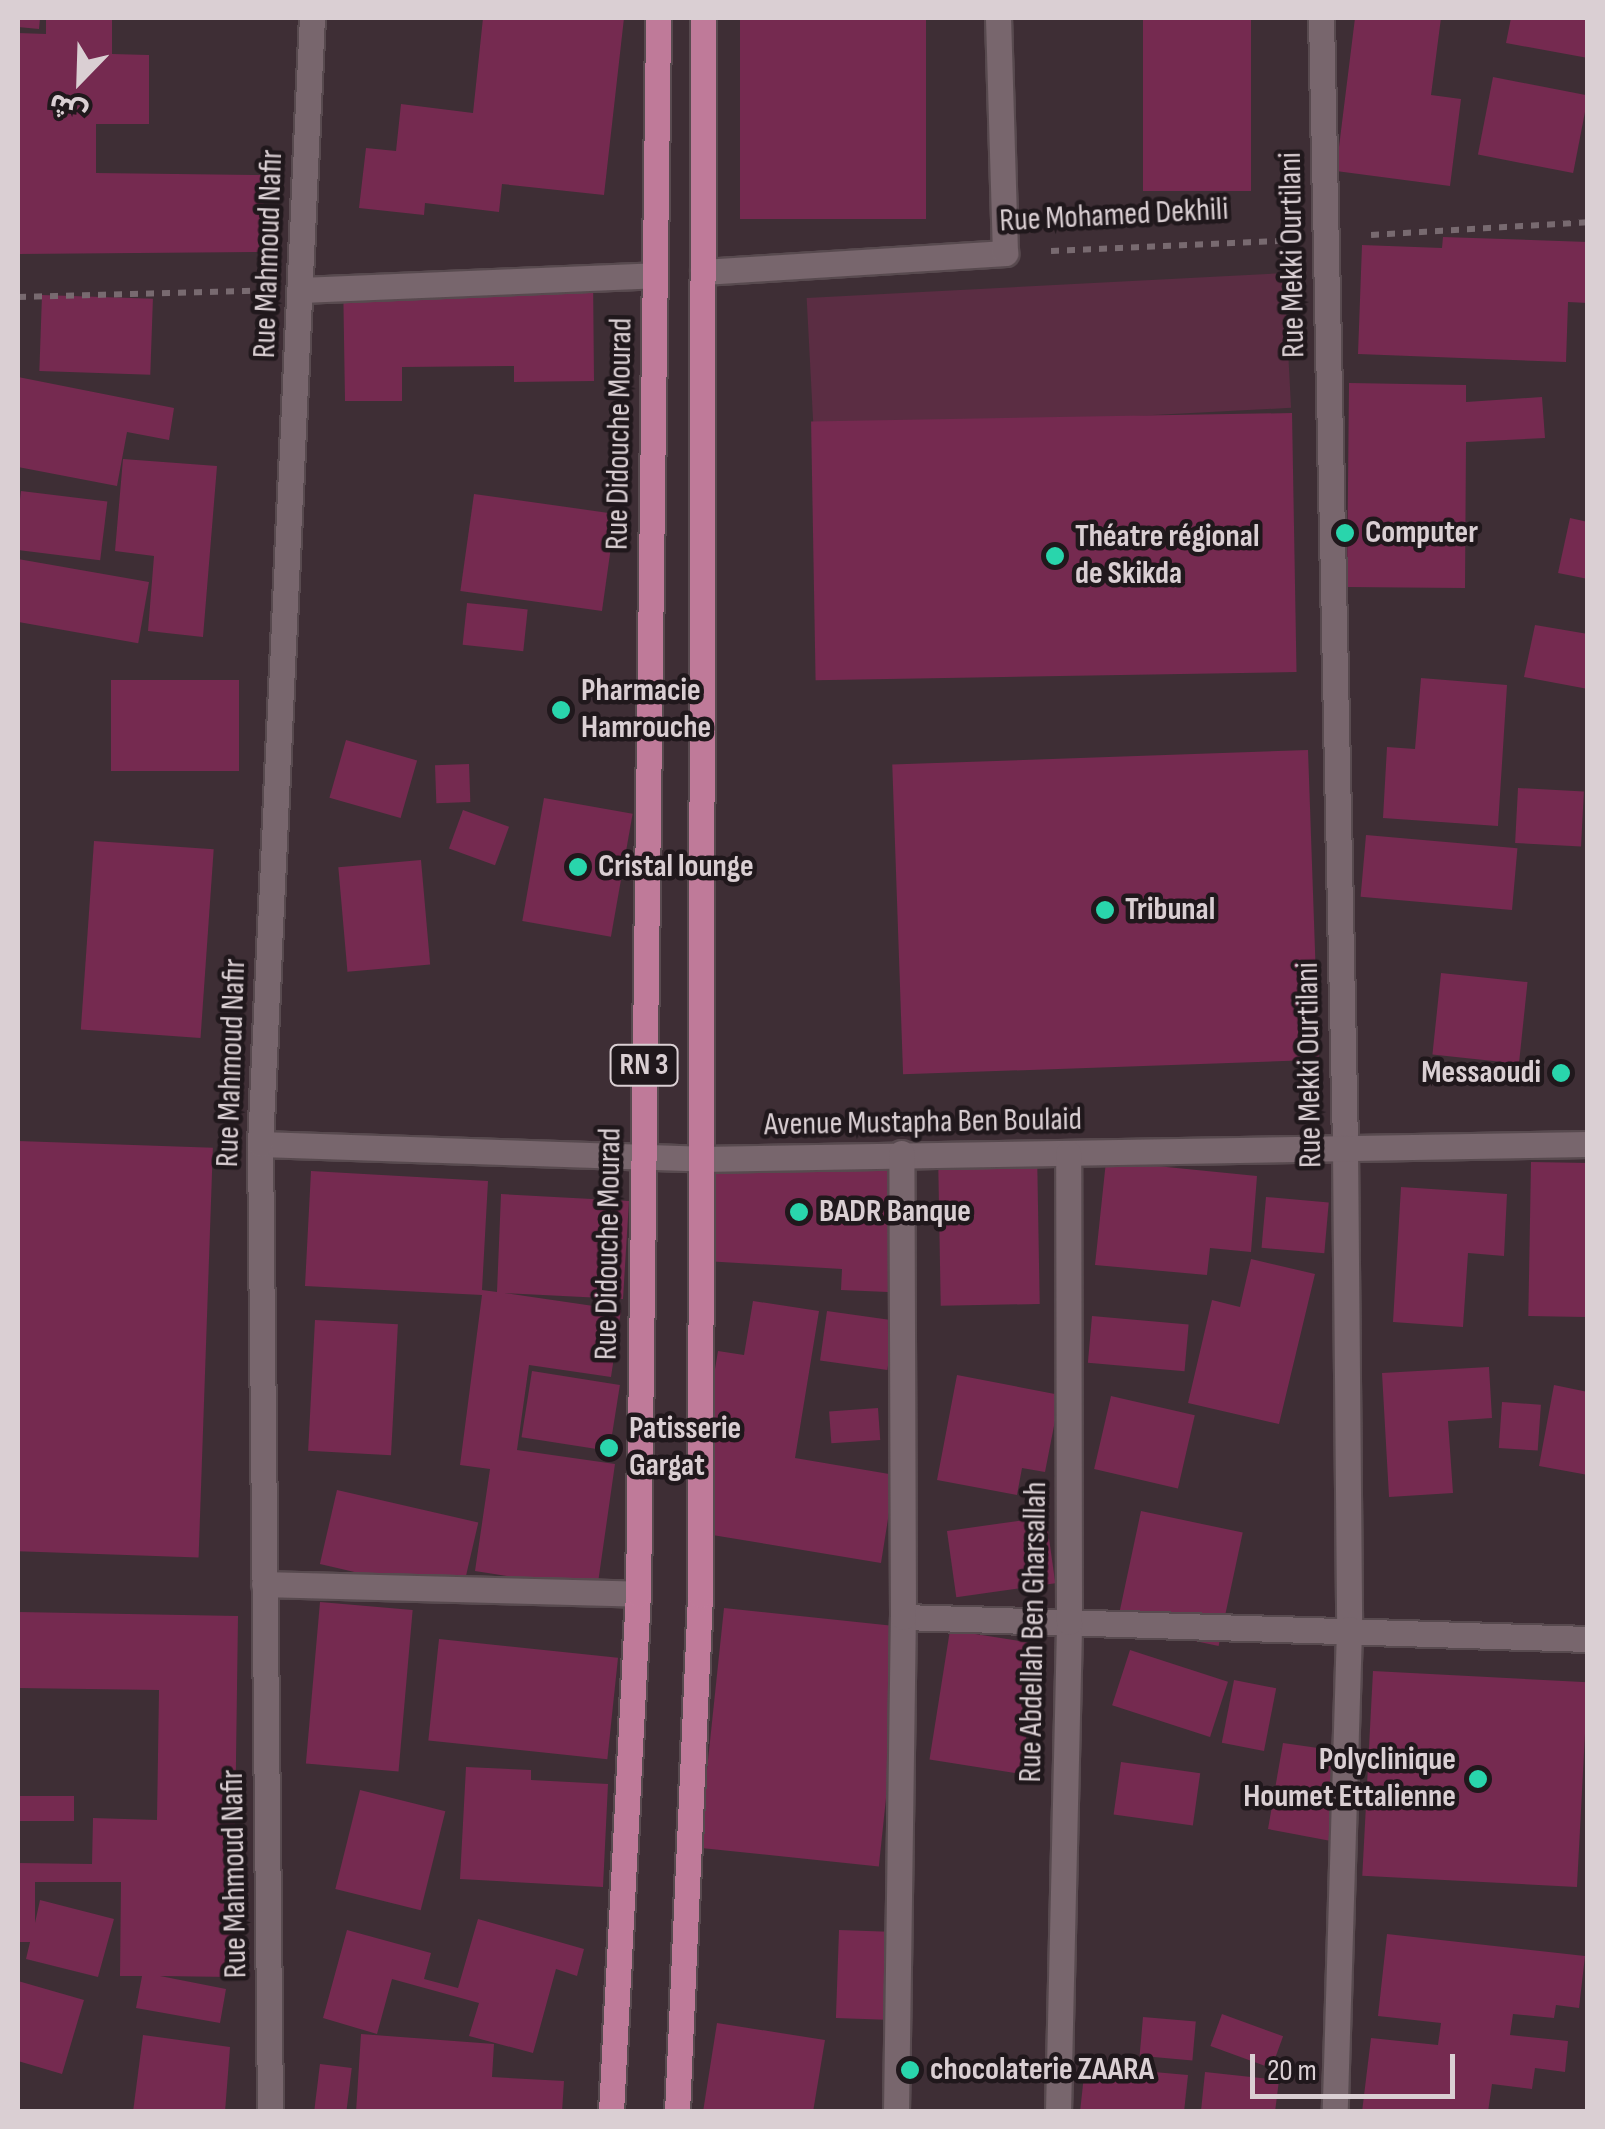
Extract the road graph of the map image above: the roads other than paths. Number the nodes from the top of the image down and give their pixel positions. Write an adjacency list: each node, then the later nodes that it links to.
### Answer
1 (312, 18): 8 (street, Rue Mahmoud Nafir)
2 (658, 18): 7 (main road, Rue Didouche Mourad / RN 3)
3 (703, 18): 6 (main road, RN 3)
4 (998, 18): 6 (street, Rue Mohamed Dekhili)
5 (1322, 18): 11 (street, Rue Mekki Ourtilani)
6 (703, 272): 15 (main road, RN 3)
7 (655, 275): 8 (street); 14 (main road, Rue Didouche Mourad / RN 3)
8 (301, 290): 9 (street, Rue Mahmoud Nafir)
9 (260, 1144): 14 (street, Avenue Mustapha Ben Boulaid); 16 (street, Rue Mahmoud Nafir)
10 (1588, 1144): 11 (street, Avenue Mustapha Ben Boulaid)
11 (1344, 1147): 13 (street, Avenue Mustapha Ben Boulaid); 20 (street, Rue Mekki Ourtilani)
12 (901, 1153): 13 (street, Avenue Mustapha Ben Boulaid); 15 (street, Avenue Mustapha Ben Boulaid); 18 (street)
13 (1068, 1154): 19 (street, Rue Abdellah Ben Gharsallah)
14 (642, 1156): 15 (street, Avenue Mustapha Ben Boulaid); 17 (main road, Rue Didouche Mourad / RN 3)
15 (700, 1159): 24 (main road, RN 3)
16 (264, 1584): 17 (street); 22 (street, Rue Mahmoud Nafir)
17 (638, 1594): 23 (main road, Rue Didouche Mourad / RN 3)
18 (903, 1617): 19 (street); 25 (street)
19 (1069, 1622): 20 (street); 26 (street, Rue Abdellah Ben Gharsallah)
20 (1349, 1629): 21 (street); 27 (street, Rue Mekki Ourtilani)
21 (1588, 1640)
22 (270, 2112)
23 (612, 2112)
24 (676, 2112)
25 (896, 2112)
26 (1058, 2112)
27 (1335, 2112)

